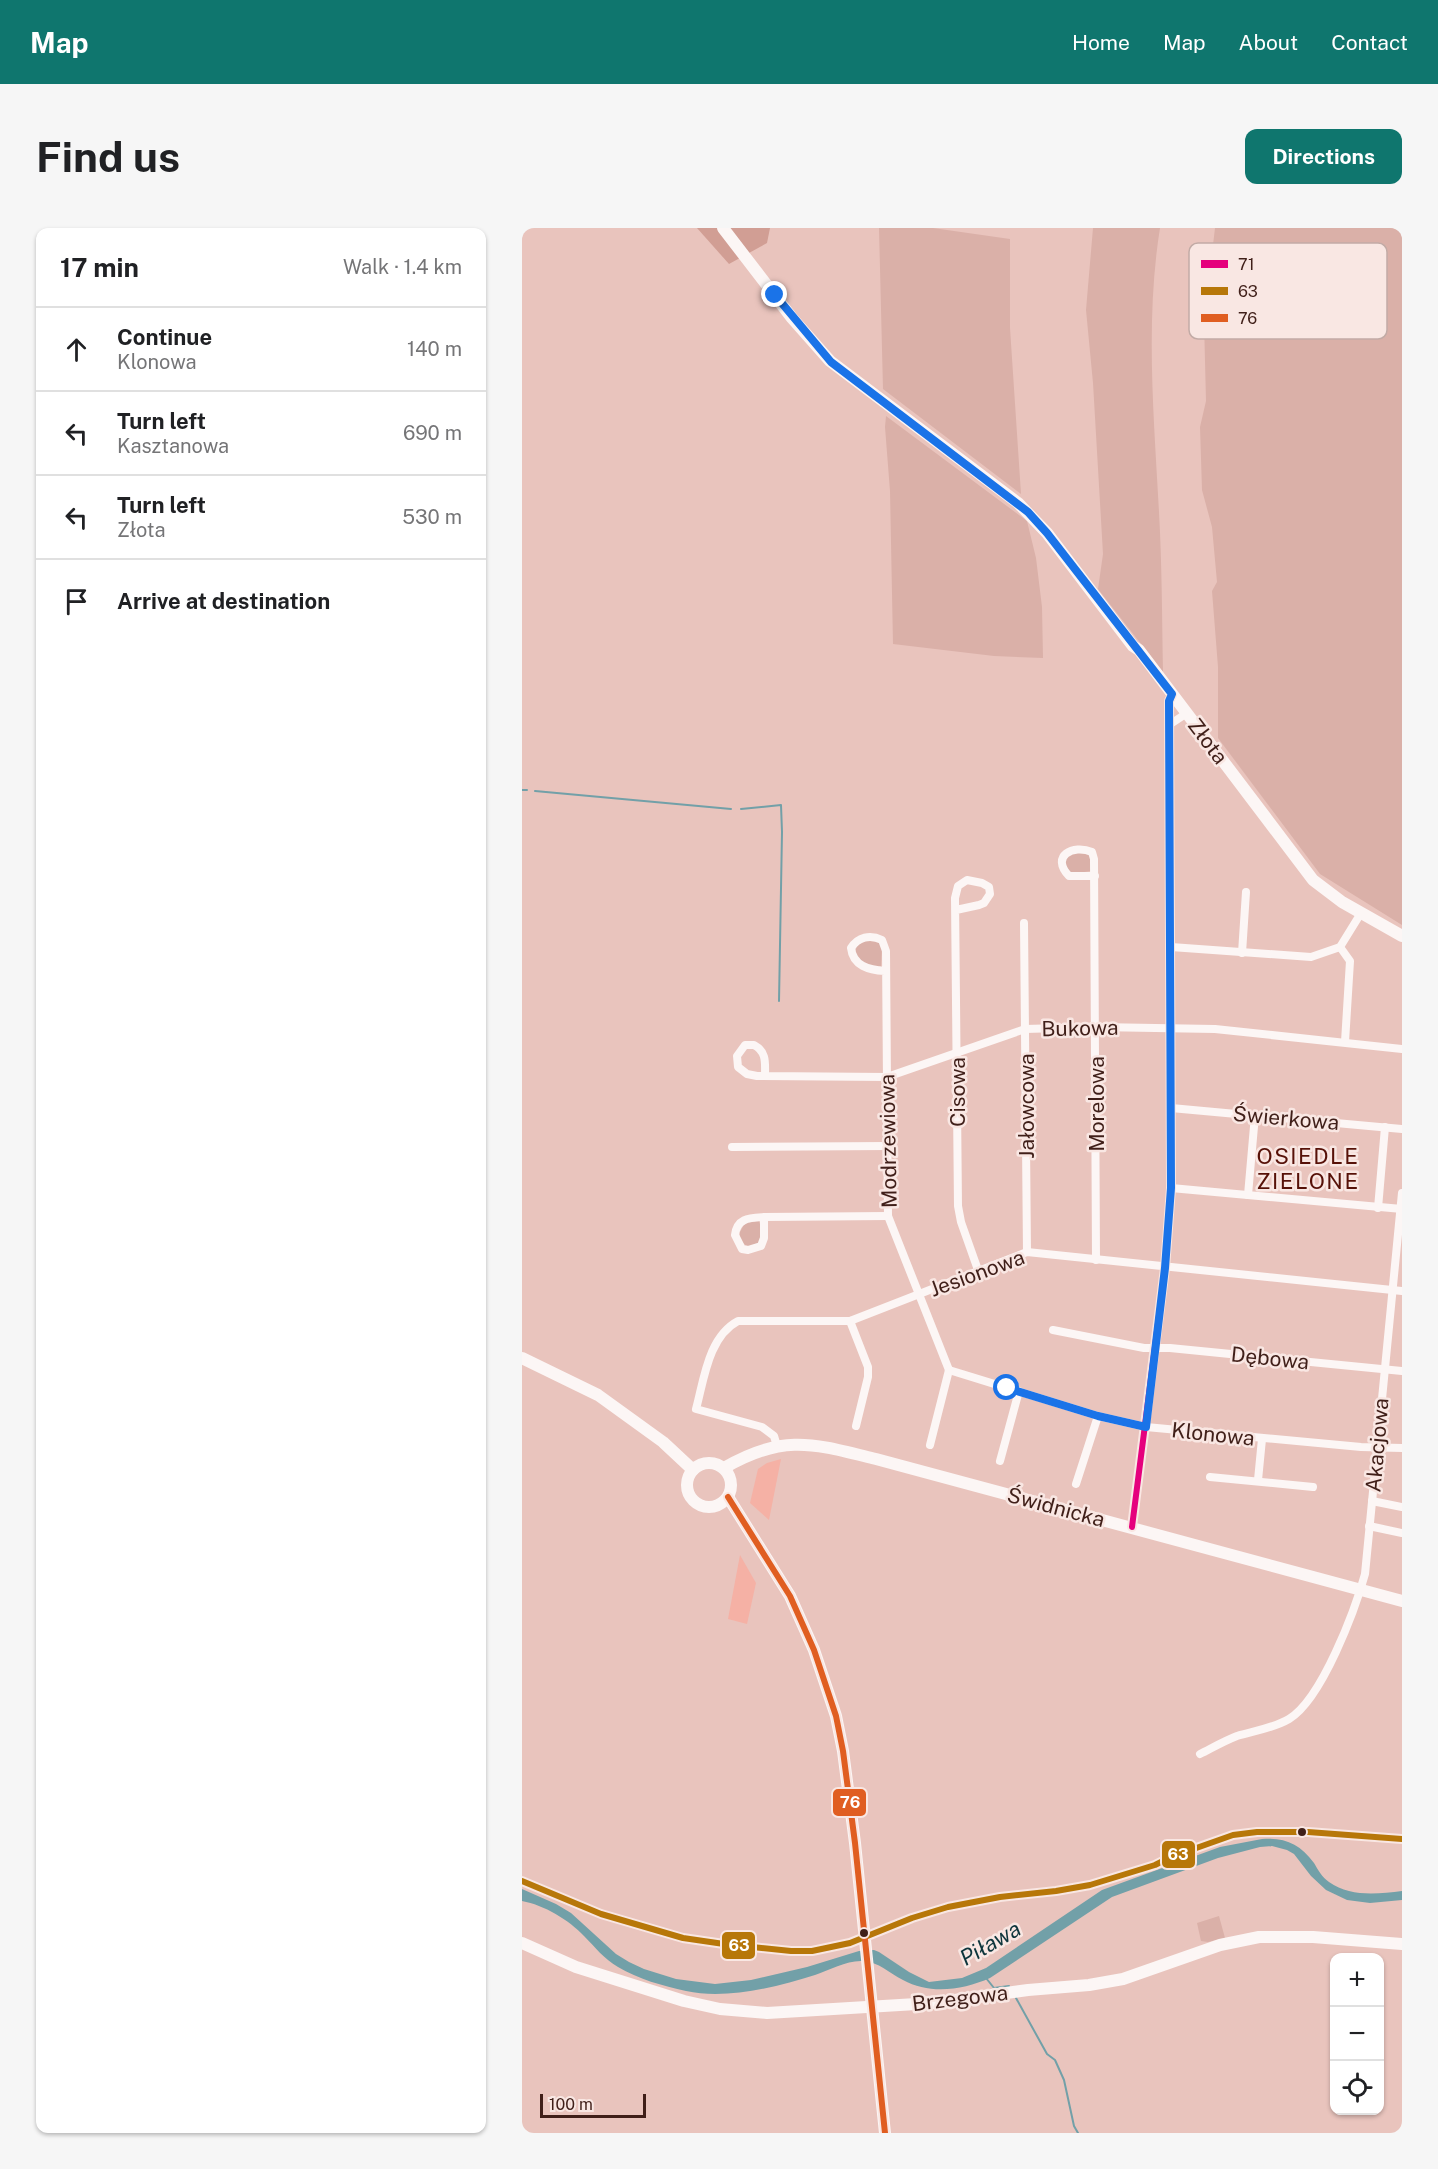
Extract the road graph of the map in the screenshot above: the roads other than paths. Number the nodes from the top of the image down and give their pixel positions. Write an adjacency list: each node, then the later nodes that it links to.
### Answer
1 (723, 228): 2 (street, Złota)
2 (1172, 694): 3 (street, Złota); 4 (street)
3 (1187, 713): 4 (street); 8 (street, Złota)
4 (1169, 725): 11 (street)
5 (1095, 876): 5 (street, Morelowa); 15 (street, Morelowa)
6 (1246, 892): 13 (street)
7 (956, 910): 7 (street, Cisowa); 20 (street, Cisowa)
8 (1361, 913): 10 (street, Złota); 12 (street)
9 (1024, 923): 17 (street, Jałowcowa)
10 (1402, 936)
11 (1171, 947): 13 (street); 16 (street)
12 (1340, 947): 13 (street); 18 (street)
13 (1242, 953)
14 (885, 971): 14 (street, Modrzewiowa); 22 (street, Modrzewiowa)
15 (1096, 1027): 16 (street, Bukowa); 17 (street, Bukowa); 37 (street, Morelowa)
16 (1171, 1027): 18 (street, Bukowa); 23 (street)
17 (1025, 1029): 20 (street, Bukowa); 36 (street, Jałowcowa)
18 (1345, 1042): 19 (street, Bukowa)
19 (1402, 1049)
20 (956, 1052): 22 (street, Bukowa); 39 (street, Cisowa)
21 (765, 1076): 22 (street, Bukowa)
22 (887, 1077): 27 (street, Modrzewiowa)
23 (1171, 1108): 24 (street, Świerkowa); 29 (street)
24 (1255, 1115): 25 (street, Świerkowa); 31 (street)
25 (1384, 1127): 26 (street, Świerkowa); 32 (street)
26 (1402, 1128)
27 (889, 1146): 28 (street); 34 (street, Modrzewiowa)
28 (732, 1147)
29 (1171, 1188): 31 (street); 38 (street)
30 (1402, 1193): 33 (street, Akacjowa)
31 (1248, 1195): 32 (street)
32 (1378, 1208): 33 (street)
33 (1401, 1209): 40 (street, Akacjowa)
34 (888, 1215): 35 (street); 41 (street, Modrzewiowa)
35 (764, 1217)
36 (1027, 1252): 37 (street, Jesionowa); 39 (street, Jesionowa)
37 (1096, 1260): 38 (street, Jesionowa)
38 (1165, 1268): 40 (street, Jesionowa); 44 (street)
39 (978, 1270): 41 (street, Jesionowa)
40 (1397, 1291): 46 (street, Akacjowa)
41 (918, 1294): 42 (street, Jesionowa); 47 (street, Modrzewiowa)
42 (850, 1321): 51 (street); 55 (street, Jesionowa)
43 (1053, 1330): 44 (street, Dębowa)
44 (1155, 1348): 46 (street, Dębowa); 52 (street)
45 (522, 1358): 59 (street)
46 (1385, 1370): 48 (street, Dębowa); 56 (street, Akacjowa)
47 (949, 1371): 49 (street, Klonowa); 54 (street)
48 (1402, 1371)
49 (1018, 1391): 50 (street, Klonowa); 58 (street)
50 (1098, 1416): 52 (street, Klonowa); 63 (street)
51 (856, 1426)
52 (1146, 1427): 53 (street, Klonowa); 69 (street)
53 (1262, 1439): 56 (street, Klonowa); 62 (street)
54 (930, 1445)
55 (777, 1446): 60 (street, Świdnicka); 69 (street, Świdnicka)
56 (1377, 1448): 57 (street, Klonowa); 66 (street, Akacjowa)
57 (1402, 1448)
58 (1000, 1461)
59 (696, 1467): 60 (street); 65 (street)
60 (727, 1472): 65 (street)
61 (1210, 1477): 62 (street)
62 (1258, 1480): 64 (street)
63 (1076, 1484)
64 (1314, 1487)
65 (724, 1501): 78 (street)
66 (1372, 1501): 67 (street); 68 (street, Akacjowa)
67 (1402, 1507)
68 (1370, 1526): 70 (street); 71 (street, Akacjowa)
69 (1132, 1527): 71 (street, Świdnicka)
70 (1402, 1533)
71 (1360, 1590): 72 (street, Świdnicka); 73 (street, Akacjowa)
72 (1402, 1601)
73 (1200, 1754)
74 (1402, 1839): 75 (street)
75 (522, 1881)
76 (522, 1943): 77 (street, Brzegowa)
77 (1402, 1944)
78 (885, 2133)

